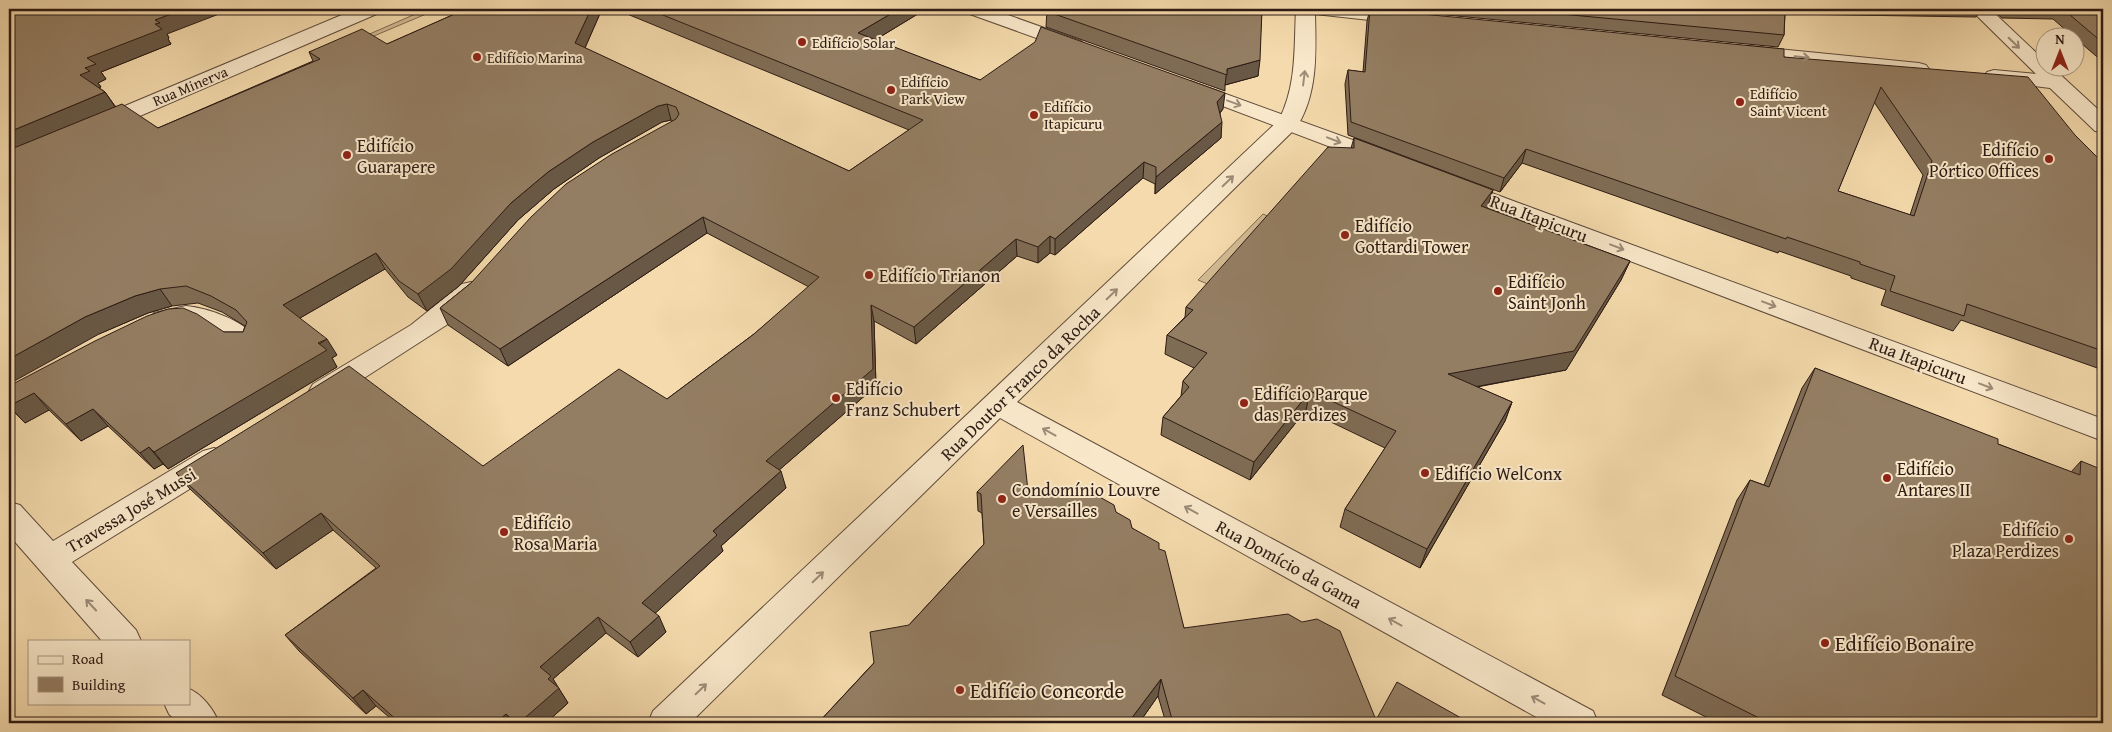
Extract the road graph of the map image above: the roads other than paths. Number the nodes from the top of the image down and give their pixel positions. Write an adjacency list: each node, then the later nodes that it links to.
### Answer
1 (372, 9): 15 (street, Rua Minerva)
2 (974, 9): 8 (street)
3 (1305, 9): 13 (street, Rua Doutor Franco da Rocha, one-way to 3)
4 (1318, 9): 6 (street)
5 (1979, 9): 12 (street, one-way to 12)
6 (1426, 20)
7 (1731, 50): 9 (street, one-way to 9)
8 (1093, 52)
9 (1937, 71)
10 (1977, 74): 12 (street)
11 (1175, 82): 13 (street, Rua Itapicuru, one-way to 13)
12 (2056, 82): 14 (street)
13 (1288, 123): 20 (street, Rua Doutor Franco da Rocha, one-way to 13); 21 (street, Rua Itapicuru, one-way to 21)
14 (2103, 126)
15 (81, 132)
16 (487, 272): 19 (street)
17 (137, 330): 18 (street)
18 (244, 340)
19 (302, 403)
20 (998, 404): 28 (street, Rua Doutor Franco da Rocha, one-way to 20); 29 (street, Rua Domício da Gama, one-way to 20)
21 (2103, 430)
22 (236, 445): 24 (street, Travessa José Mussi)
23 (10, 518): 24 (street)
24 (49, 560): 25 (street, one-way to 24)
25 (123, 640)
26 (183, 704): 27 (street)
27 (201, 723)
28 (666, 723)
29 (1580, 723)

